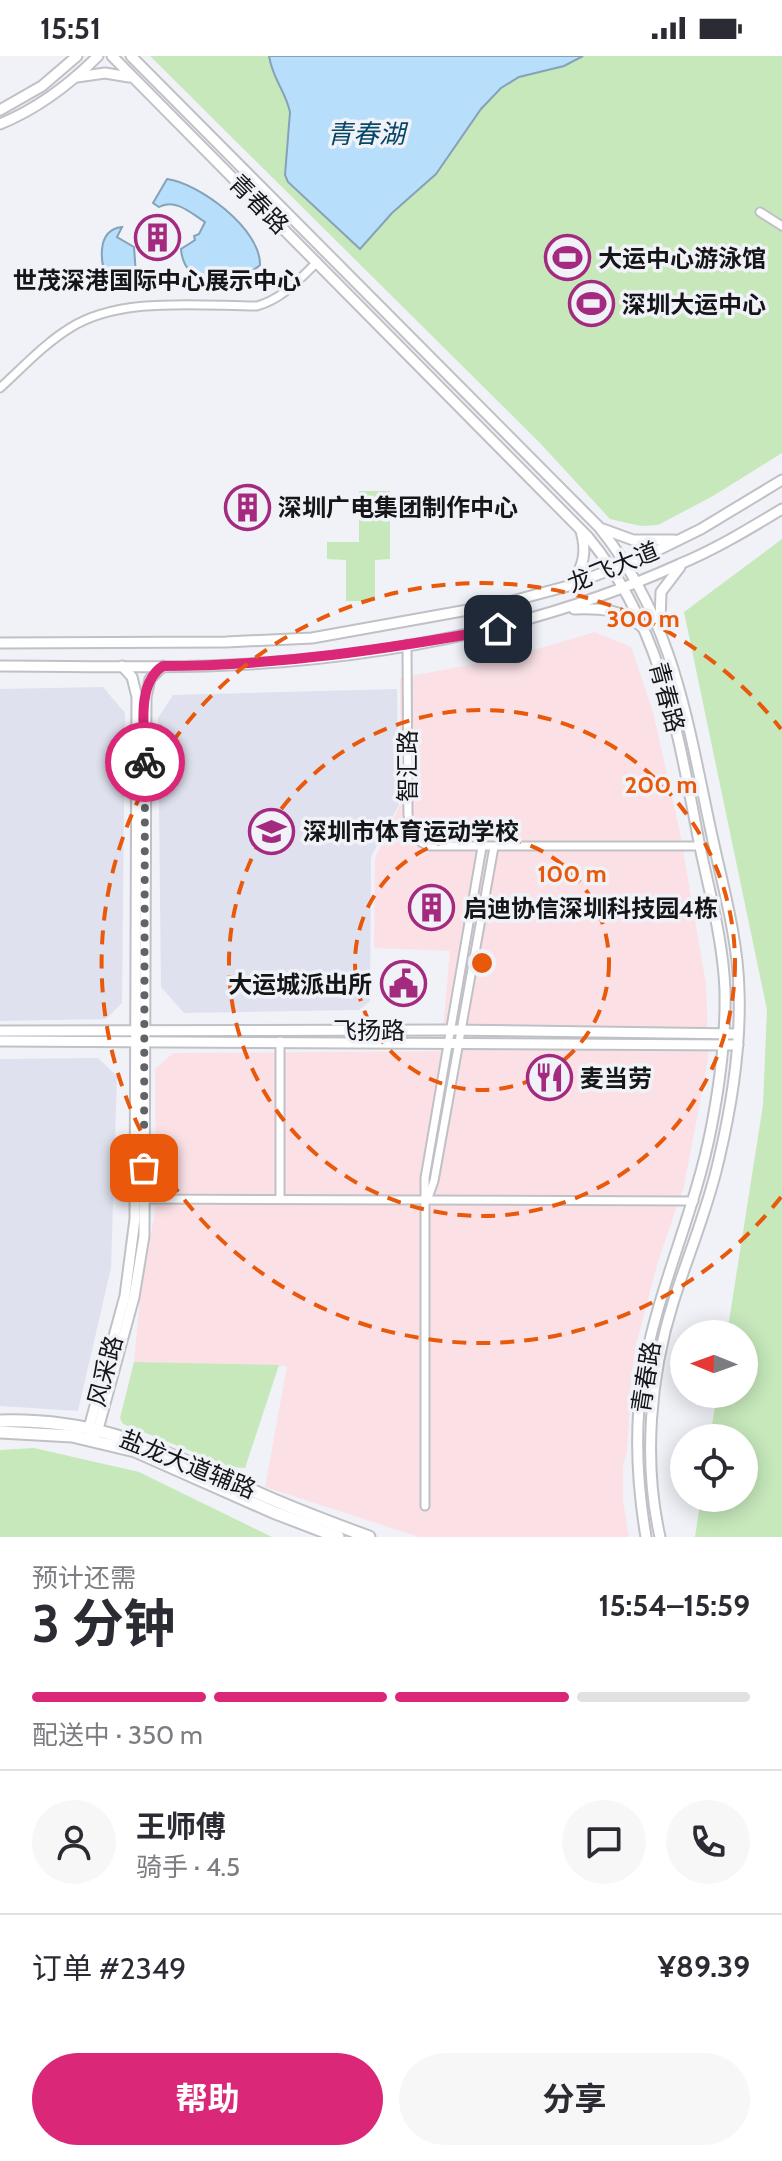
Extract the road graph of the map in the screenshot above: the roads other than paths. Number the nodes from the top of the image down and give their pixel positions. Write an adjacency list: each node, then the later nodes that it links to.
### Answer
1 (77, 56): 9 (street)
2 (98, 56): 7 (street)
3 (112, 56): 8 (street, 青春路)
4 (131, 56): 6 (street, 青春路)
5 (140, 56): 6 (street)
6 (144, 70): 18 (street, 青春路)
7 (74, 78): 8 (street); 10 (street)
8 (135, 79): 13 (street, 青春路)
9 (0, 110)
10 (0, 124)
11 (760, 212): 12 (street)
12 (782, 226)
13 (317, 262): 14 (street); 17 (street, 青春路)
14 (0, 388)
15 (782, 480): 19 (street, 龙飞大道)
16 (782, 509): 20 (street, 龙飞大道)
17 (577, 524): 22 (street, 青春路); 24 (street)
18 (599, 527): 19 (street); 21 (street, 青春路)
19 (681, 539): 21 (street, 龙飞大道)
20 (683, 563): 23 (street, 龙飞大道); 27 (street)
21 (627, 564): 22 (street, 龙飞大道); 23 (street, 青春路)
22 (612, 569): 24 (street, 龙飞大道); 25 (street, 青春路)
23 (639, 582): 25 (street, 龙飞大道); 27 (street, 青春路)
24 (568, 586): 29 (street, 龙飞大道)
25 (624, 588): 26 (street, 龙飞大道); 28 (street, 青春路)
26 (563, 609): 28 (street); 30 (street, 龙飞大道)
27 (661, 629): 41 (street, 青春路)
28 (647, 631): 34 (street, 青春路)
29 (0, 643)
30 (407, 644): 33 (street, 龙飞大道); 35 (street, 智汇路)
31 (0, 666): 32 (street, 龙飞大道)
32 (122, 666): 33 (street, 龙飞大道); 39 (street, 风采路)
33 (163, 666): 39 (street, 风采路)
34 (700, 846): 36 (street, 智汇路); 40 (street, 青春路)
35 (482, 847): 36 (street, 智汇路); 37 (street)
36 (494, 847): 37 (street)
37 (456, 1030): 39 (street, 飞扬路); 40 (street, 飞扬路); 44 (street)
38 (0, 1031): 39 (street, 飞扬路)
39 (139, 1035): 42 (street, 飞扬路); 43 (street, 飞扬路); 45 (street, 风采路); 51 (street, 风采路)
40 (723, 1039): 41 (street, 飞扬路); 44 (street, 飞扬路); 48 (street, 青春路)
41 (738, 1040): 56 (street, 青春路)
42 (0, 1041)
43 (280, 1041): 44 (street, 飞扬路); 46 (street)
44 (454, 1042): 47 (street)
45 (145, 1199): 46 (street); 51 (street, 风采路)
46 (280, 1199): 47 (street)
47 (427, 1200): 48 (street); 52 (street)
48 (694, 1201): 55 (street, 青春路)
49 (0, 1421): 51 (main road, 盐龙大道辅路)
50 (0, 1432): 51 (main road, 盐龙大道辅路)
51 (93, 1432): 53 (main road, 盐龙大道辅路); 54 (main road, 盐龙大道辅路)
52 (425, 1506)
53 (338, 1537)
54 (369, 1537)
55 (646, 1537)
56 (660, 1537)

